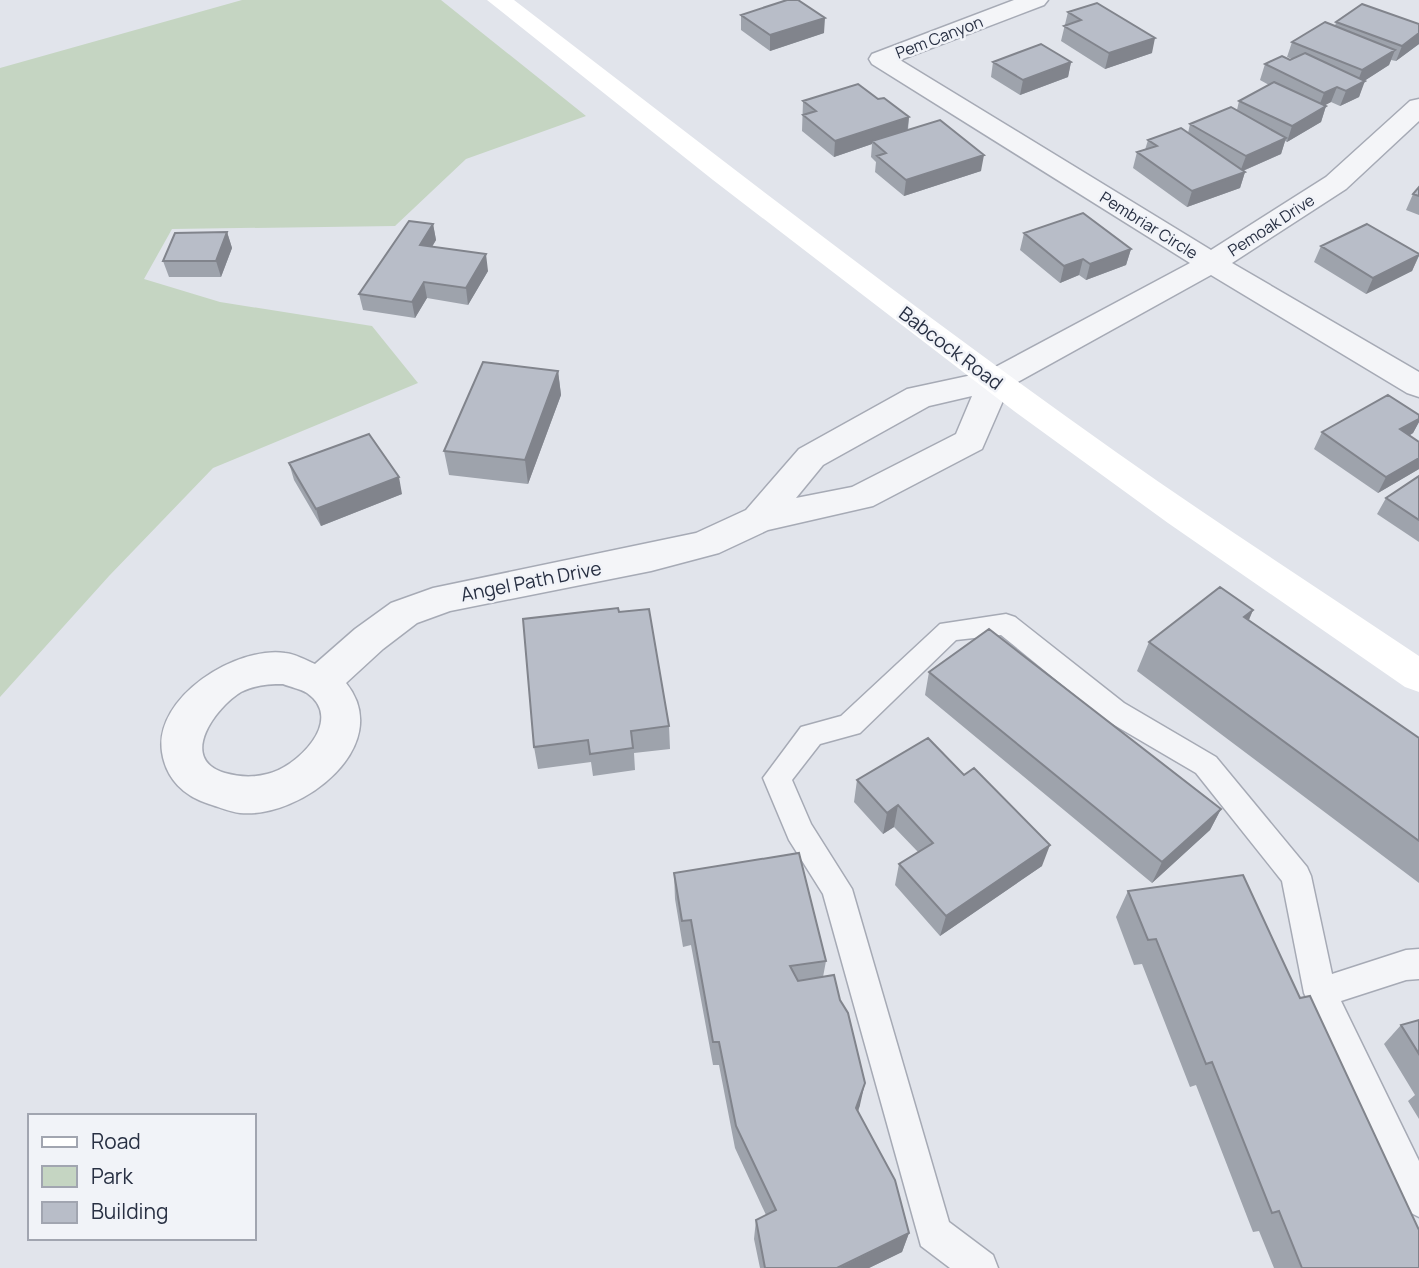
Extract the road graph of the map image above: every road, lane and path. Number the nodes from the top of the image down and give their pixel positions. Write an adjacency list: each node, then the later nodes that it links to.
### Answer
1 (499, 0): 6 (main road, Babcock Road)
2 (1036, 0): 3 (street, Pem Canyon)
3 (881, 59): 5 (street, Pembriar Circle)
4 (1419, 107): 5 (street, Pemoak Drive)
5 (1211, 263): 6 (street, Pemoak Drive); 7 (street, Pembriar Circle)
6 (995, 382): 8 (street, Angel Path Drive); 9 (street, Angel Path Drive); 11 (main road, Babcock Road)
7 (1419, 386)
8 (844, 438): 9 (street); 10 (street, Angel Path Drive)
9 (894, 480): 10 (street, Angel Path Drive)
10 (759, 519): 12 (street, Angel Path Drive)
11 (1419, 676)
12 (322, 681)
13 (1419, 964): 14 (lane)
14 (1320, 993): 15 (lane); 16 (lane)
15 (1419, 1199)
16 (980, 1268)

